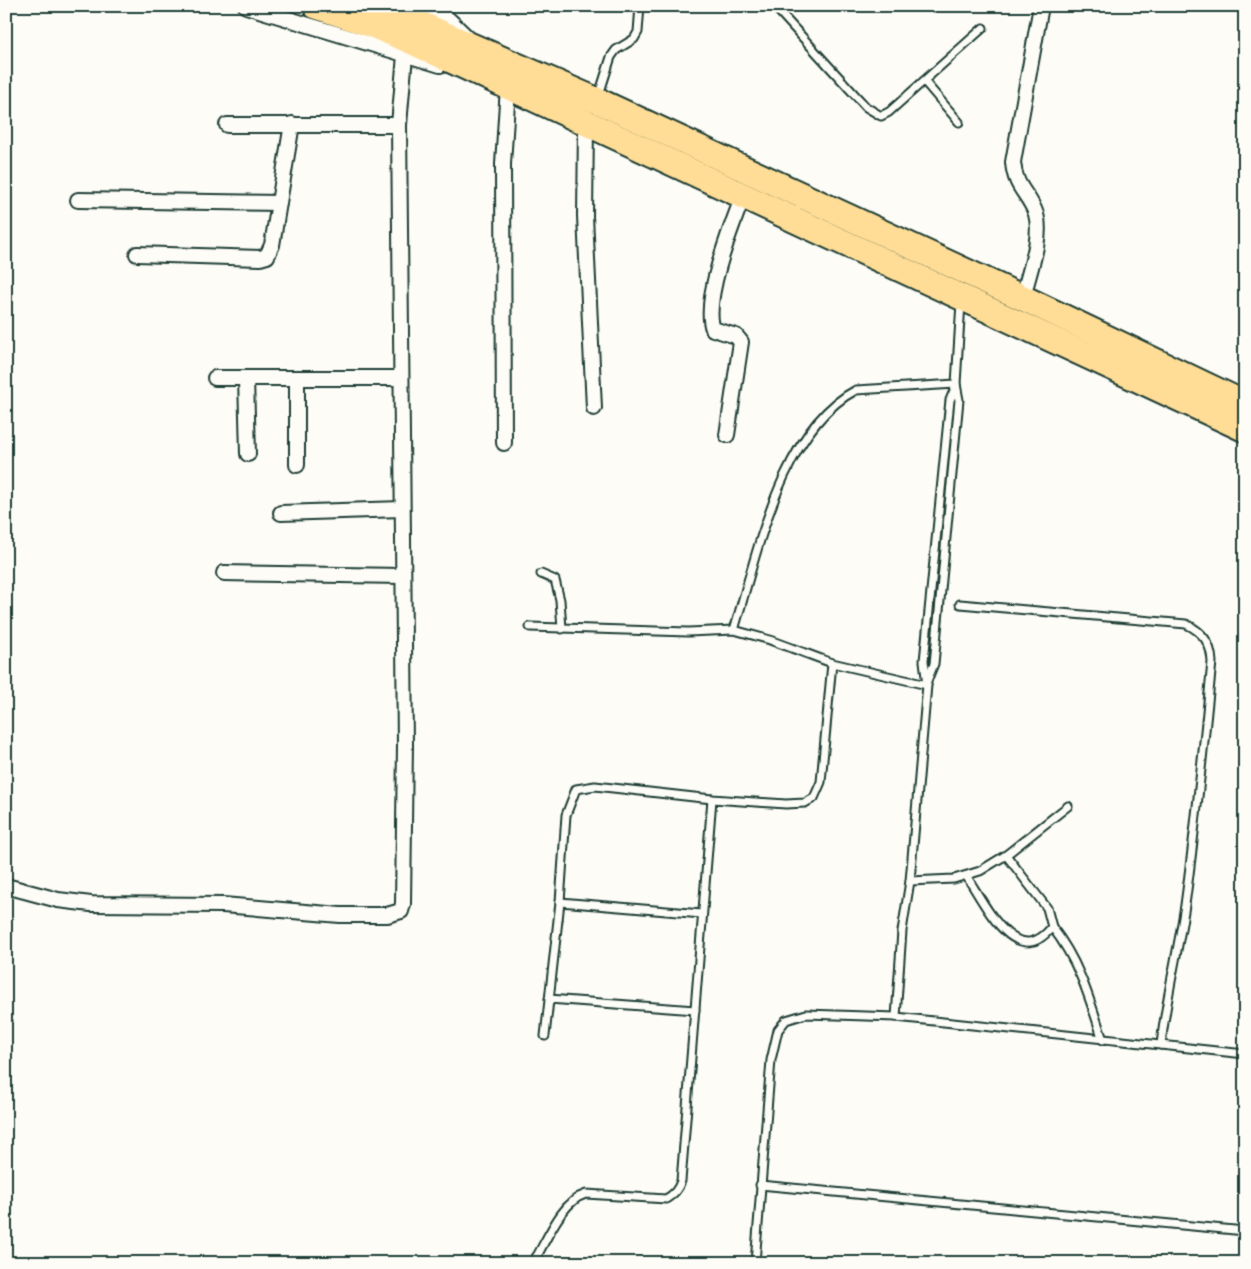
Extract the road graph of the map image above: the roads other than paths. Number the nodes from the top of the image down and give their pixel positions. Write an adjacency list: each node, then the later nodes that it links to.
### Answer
1 (246, 6): 9 (street)
2 (316, 6): 10 (highway)
3 (379, 6): 10 (highway)
4 (428, 6): 10 (street)
5 (640, 6): 13 (lane)
6 (774, 6): 11 (lane)
7 (1041, 6): 24 (street)
8 (983, 28): 11 (lane)
9 (405, 55): 10 (street); 18 (street)
10 (475, 59): 12 (highway); 13 (highway)
11 (924, 81): 14 (lane)
12 (508, 87): 17 (highway); 34 (street)
13 (598, 101): 24 (highway)
14 (959, 122)
15 (227, 124): 16 (street)
16 (292, 124): 18 (street); 21 (street)
17 (586, 124): 19 (highway); 31 (street)
18 (400, 125): 27 (street)
19 (743, 196): 23 (highway); 33 (street)
20 (78, 200): 21 (street)
21 (279, 203): 22 (street)
22 (137, 254)
23 (961, 297): 29 (lane); 32 (highway)
24 (1024, 298): 30 (highway)
25 (215, 378): 26 (street)
26 (246, 378): 28 (street); 35 (street)
27 (401, 378): 28 (street); 37 (street)
28 (297, 379): 36 (street)
29 (956, 385): 45 (lane); 47 (lane); 47 (lane)
30 (1245, 404)
31 (594, 408)
32 (1245, 429)
33 (727, 435)
34 (504, 443)
35 (248, 454)
36 (297, 465)
37 (402, 509): 38 (street); 41 (street)
38 (281, 513)
39 (224, 572): 41 (street)
40 (540, 574): 44 (lane)
41 (403, 576): 53 (street)
42 (960, 604): 62 (lane)
43 (530, 627): 44 (lane)
44 (562, 628): 45 (lane)
45 (734, 630): 46 (lane)
46 (832, 663): 47 (lane); 48 (lane)
47 (927, 683): 52 (lane)
48 (712, 799): 54 (lane); 55 (lane)
49 (1068, 806): 50 (lane)
50 (1006, 855): 51 (lane); 56 (lane)
51 (967, 876): 52 (lane); 56 (lane)
52 (910, 881): 59 (lane)
53 (6, 886)
54 (560, 902): 55 (lane); 57 (lane)
55 (702, 914): 58 (lane)
56 (1052, 927): 61 (lane)
57 (549, 999): 58 (lane); 60 (lane)
58 (695, 1010): 66 (lane)
59 (896, 1017): 61 (lane); 64 (lane)
60 (545, 1036)
61 (1104, 1040): 62 (lane)
62 (1161, 1045): 63 (lane)
63 (1245, 1054)
64 (760, 1185): 65 (lane); 68 (lane)
65 (1245, 1231)
66 (534, 1260): 67 (lane)
67 (543, 1263)
68 (755, 1263)

